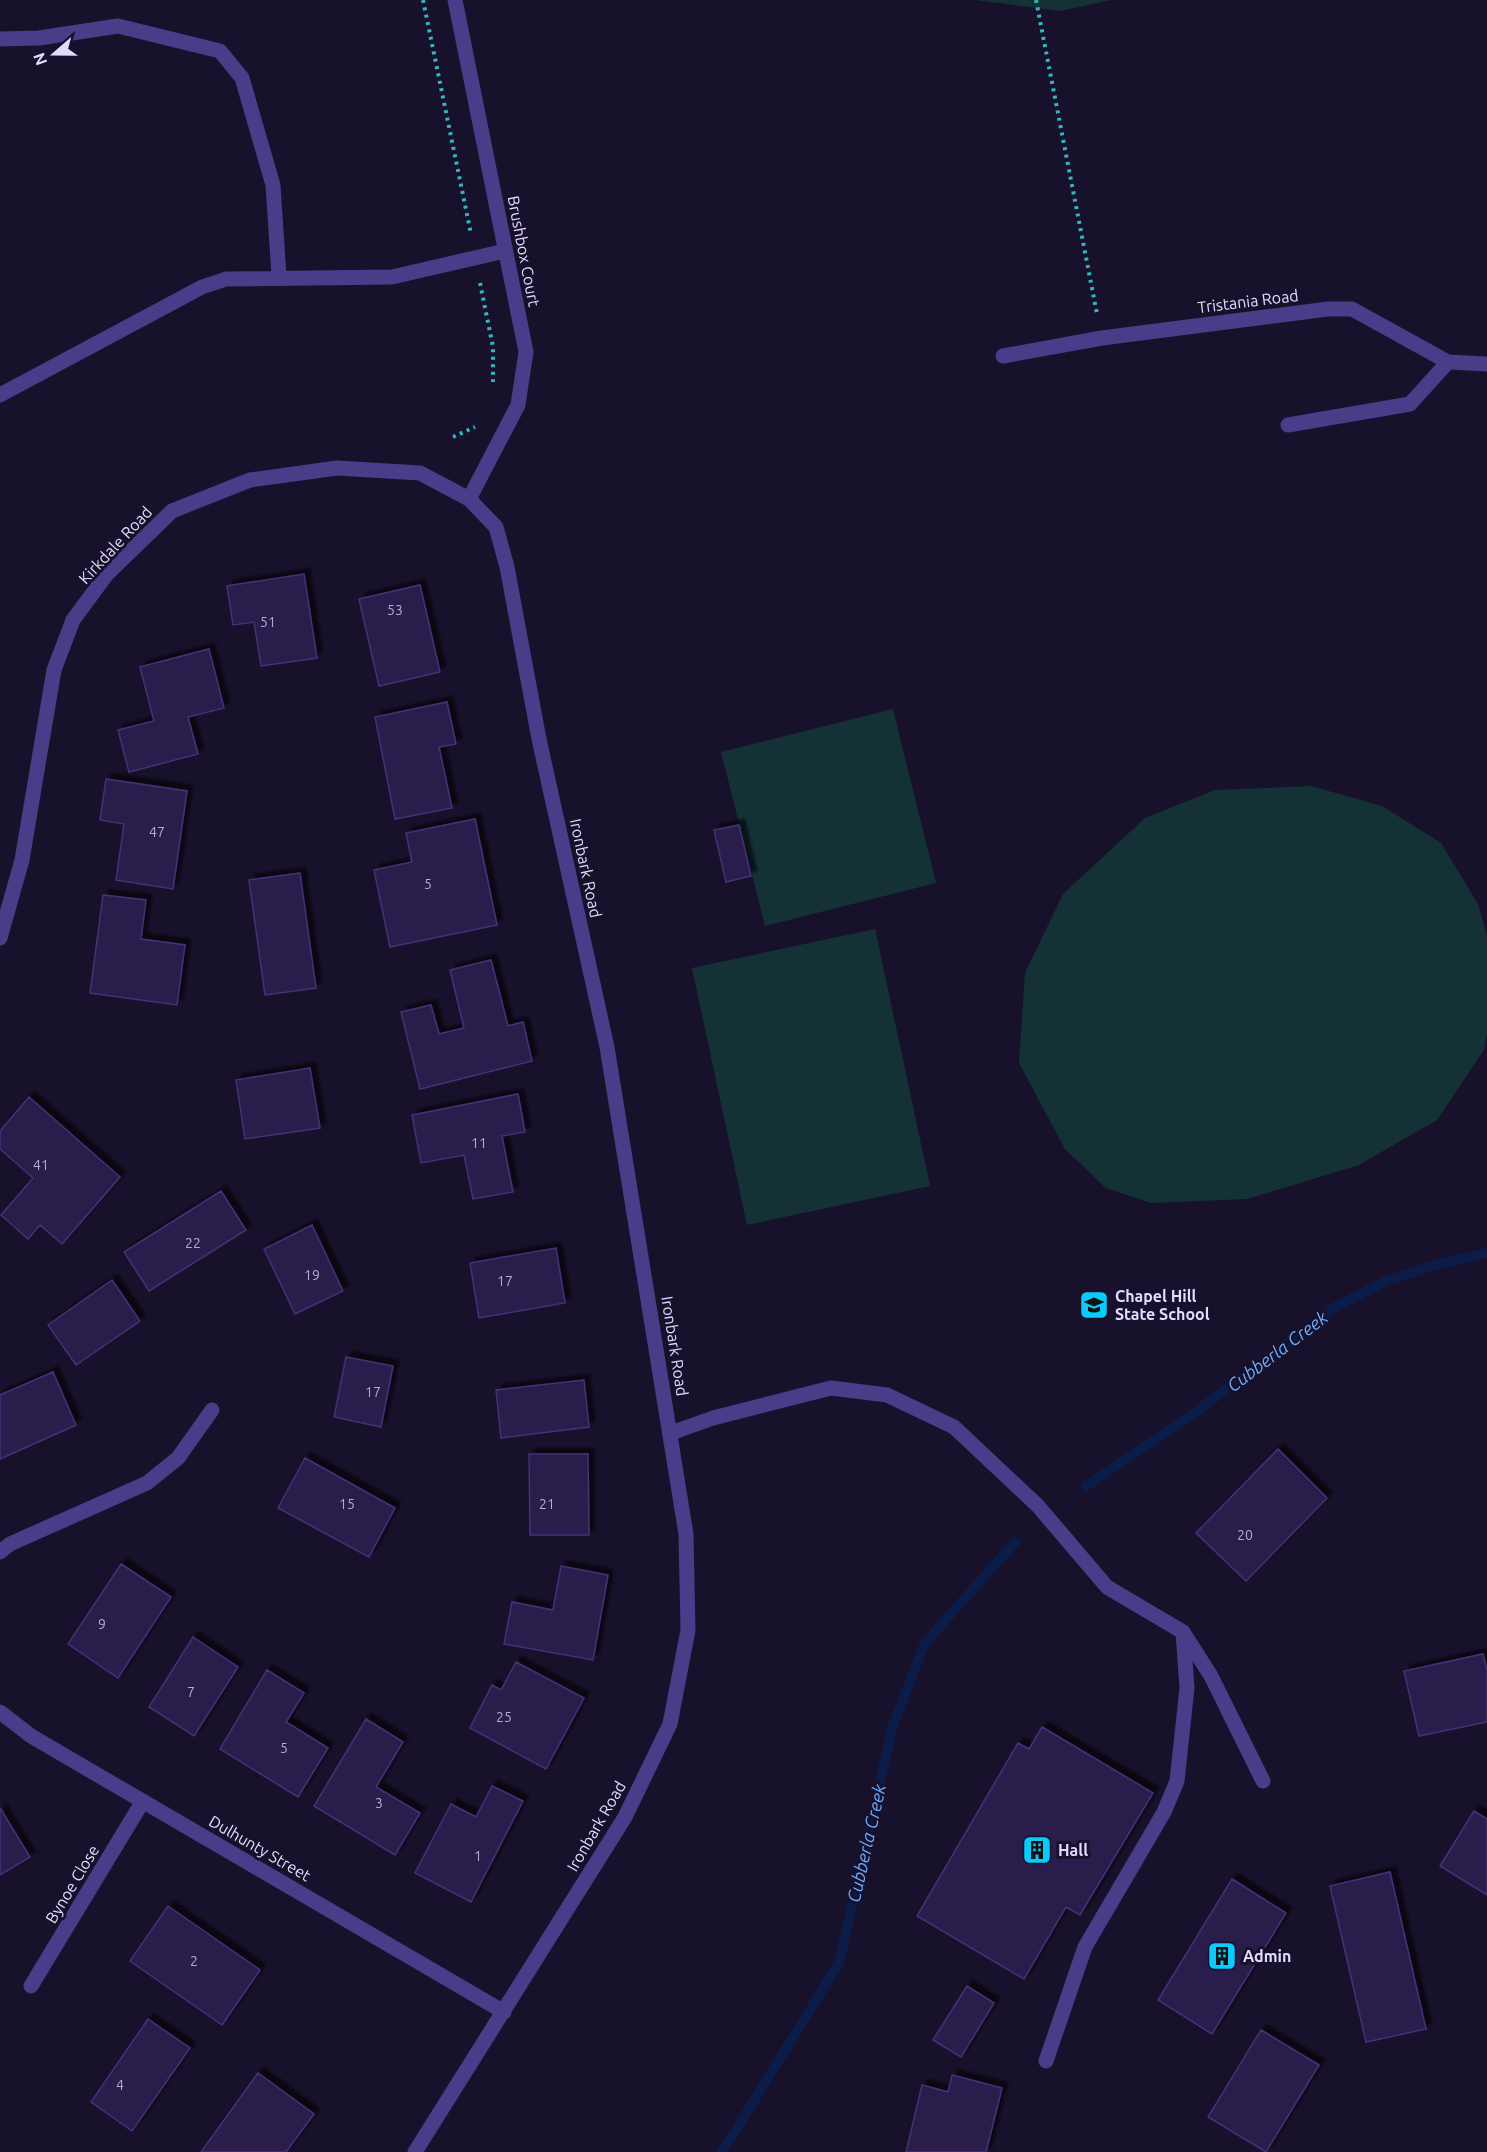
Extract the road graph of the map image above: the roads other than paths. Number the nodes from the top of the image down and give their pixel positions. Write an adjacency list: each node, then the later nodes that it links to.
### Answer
1 (455, 0): 3 (street, Brushbox Court)
2 (0, 39): 4 (street)
3 (505, 251): 4 (street); 10 (street, Brushbox Court)
4 (279, 276): 8 (street)
5 (1003, 356): 6 (street, Tristania Road)
6 (1448, 362): 7 (street, Tristania Road); 9 (street)
7 (1487, 364)
8 (0, 395)
9 (1288, 424)
10 (469, 499): 11 (street, Kirkdale Road); 13 (street, Ironbark Road)
11 (0, 938)
12 (212, 1410): 14 (street)
13 (671, 1433): 15 (street); 20 (street, Ironbark Road)
14 (0, 1552)
15 (1183, 1632): 17 (street); 21 (street)
16 (0, 1712): 18 (street, Dulhunty Street)
17 (1263, 1781)
18 (143, 1801): 19 (street, Bynoe Close); 20 (street, Dulhunty Street)
19 (32, 1986)
20 (504, 2012): 22 (street, Ironbark Road)
21 (1046, 2061)
22 (415, 2152)

